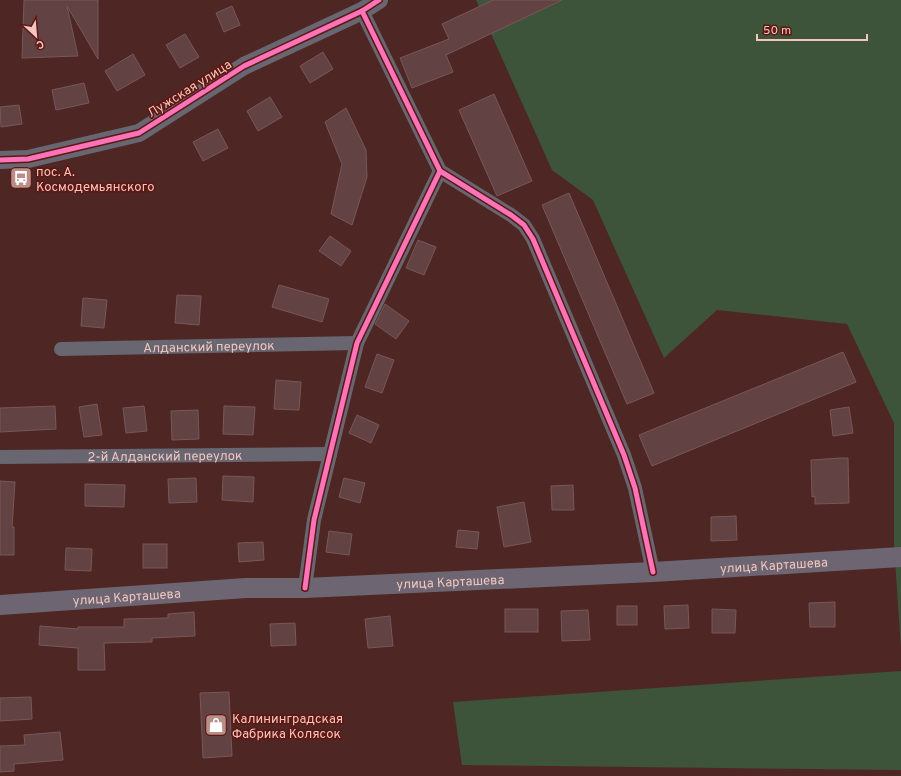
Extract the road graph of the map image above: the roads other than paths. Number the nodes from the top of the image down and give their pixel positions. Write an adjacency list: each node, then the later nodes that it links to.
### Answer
1 (379, 0): 2 (street, Лужская улица)
2 (362, 11): 3 (street, Лужская улица); 4 (street)
3 (0, 160)
4 (440, 171): 5 (street); 10 (street)
5 (358, 343): 6 (street, Алданский переулок); 7 (street)
6 (61, 349)
7 (330, 454): 8 (street, 2-й Алданский переулок); 11 (street)
8 (0, 457)
9 (901, 557): 10 (main road, улица Карташева)
10 (652, 572): 11 (main road, улица Карташева)
11 (305, 588): 12 (main road, улица Карташева)
12 (0, 605)

